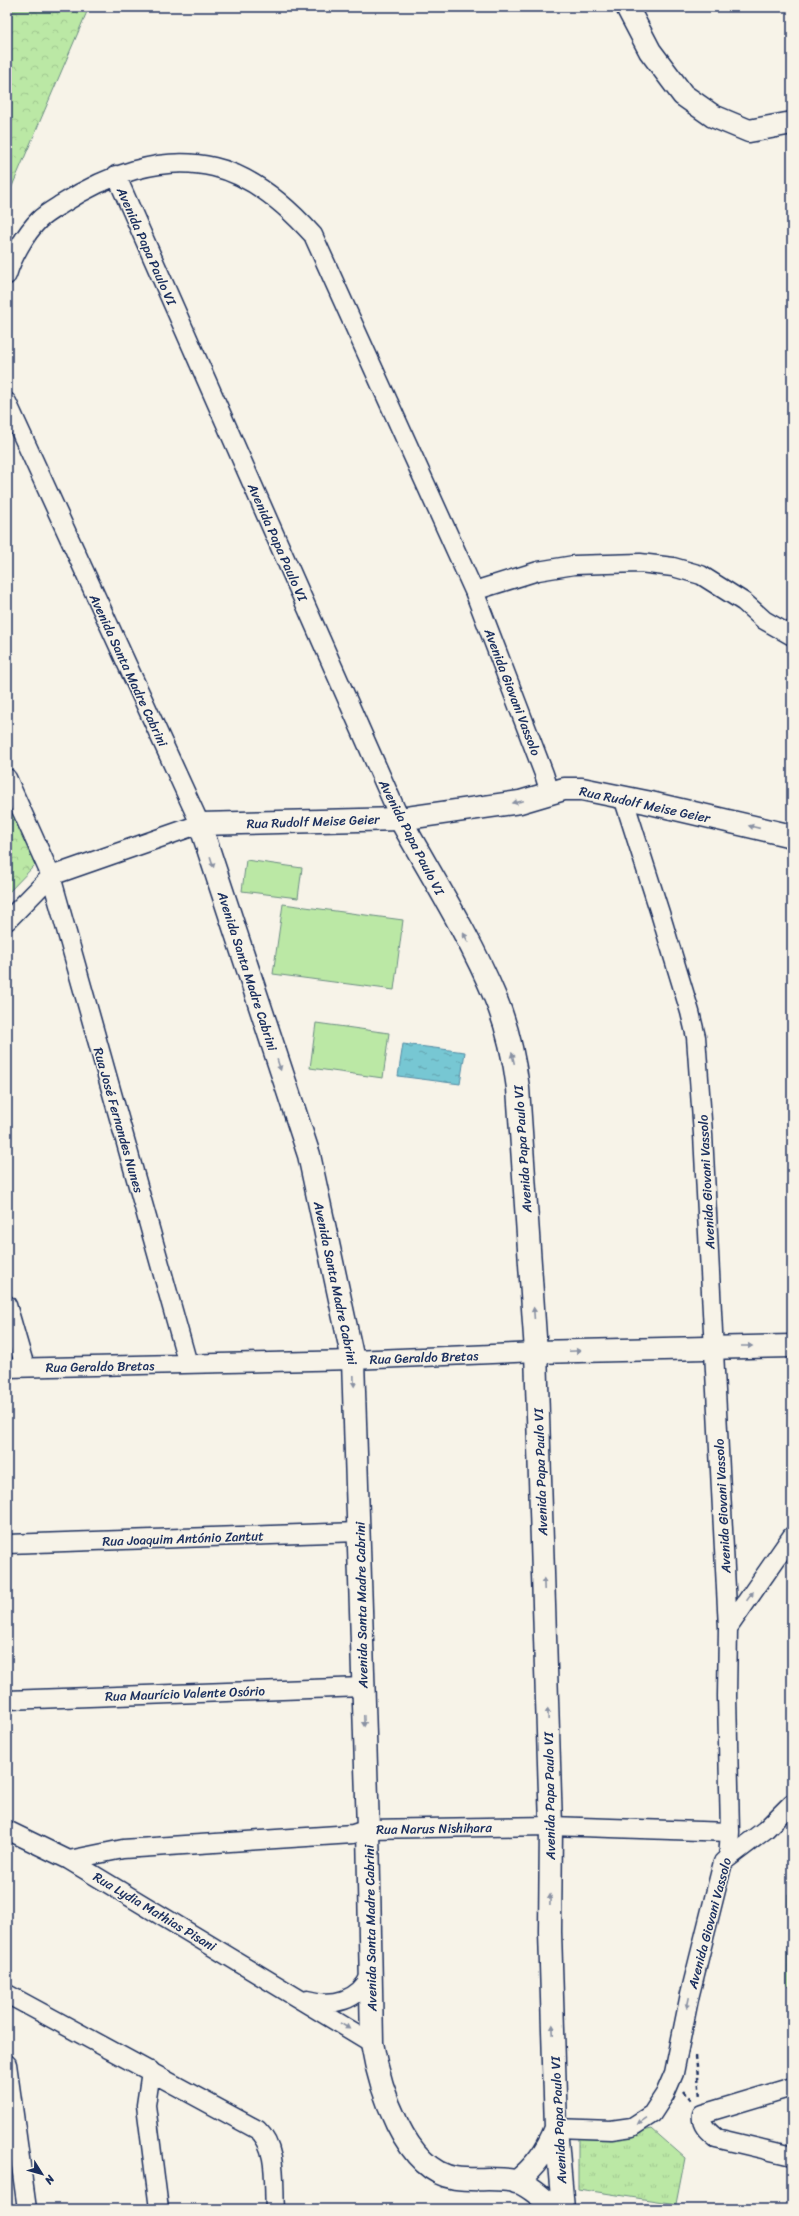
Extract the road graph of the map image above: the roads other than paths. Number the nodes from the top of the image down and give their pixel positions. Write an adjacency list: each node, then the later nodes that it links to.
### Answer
1 (627, 7): 2 (main road)
2 (792, 123)
3 (116, 175): 4 (street, Avenida Giovani Vassolo); 6 (street, Avenida Giovani Vassolo); 11 (street, Avenida Papa Paulo VI)
4 (7, 275)
5 (7, 402): 12 (street, Avenida Santa Madre Cabrini)
6 (474, 591): 7 (street); 9 (street, Avenida Giovani Vassolo)
7 (792, 636)
8 (7, 778): 14 (street, Rua José Fernandes Nunes)
9 (550, 793): 10 (main road, Rua Rudolf Meise Geier); 11 (main road, Rua Rudolf Meise Geier, one-way to 11)
10 (623, 797): 13 (main road, Rua Rudolf Meise Geier, one-way to 10); 17 (street, Avenida Giovani Vassolo)
11 (400, 819): 12 (main road, Rua Rudolf Meise Geier); 19 (main road, Avenida Papa Paulo VI, one-way to 11)
12 (200, 824): 14 (street, Rua Rudolf Meise Geier); 20 (main road, Avenida Santa Madre Cabrini, one-way to 20)
13 (792, 836)
14 (51, 876): 15 (street); 21 (street, Rua José Fernandes Nunes)
15 (7, 921)
16 (7, 1305): 22 (street)
17 (714, 1346): 18 (main road, Rua Geraldo Bretas, one-way to 18); 19 (main road, Rua Geraldo Bretas, one-way to 17); 26 (street, Avenida Giovani Vassolo)
18 (792, 1346)
19 (536, 1352): 20 (street, Rua Geraldo Bretas); 30 (main road, Avenida Papa Paulo VI, one-way to 19)
20 (353, 1360): 21 (street, Rua Geraldo Bretas); 23 (main road, Avenida Santa Madre Cabrini, one-way to 23)
21 (188, 1364): 22 (street, Rua Geraldo Bretas)
22 (16, 1368)
23 (360, 1532): 25 (street, Rua Joaquim António Zantut); 27 (main road, Avenida Santa Madre Cabrini)
24 (792, 1536): 26 (street, one-way to 24)
25 (7, 1544)
26 (728, 1628): 33 (street, Avenida Giovani Vassolo)
27 (363, 1687): 28 (street, Rua Maurício Valente Osório); 31 (main road, Avenida Santa Madre Cabrini, one-way to 31)
28 (7, 1700)
29 (792, 1803): 34 (street)
30 (551, 1826): 31 (street, Rua Narus Nishihara); 33 (street, Rua Narus Nishihara); 43 (main road, Avenida Papa Paulo VI, one-way to 30)
31 (368, 1829): 35 (street, Rua Narus Nishihara); 36 (main road, Avenida Santa Madre Cabrini)
32 (7, 1830): 35 (street, Rua Lydia Mathias Pisani)
33 (730, 1832): 34 (street, Avenida Giovani Vassolo)
34 (728, 1858): 43 (street, Avenida Giovani Vassolo, one-way to 43)
35 (69, 1860): 37 (street, Rua Lydia Mathias Pisani)
36 (370, 1976): 37 (street); 39 (main road, Avenida Santa Madre Cabrini)
37 (300, 1998): 39 (street, one-way to 39)
38 (9, 2000): 41 (street)
39 (372, 2043): 45 (main road, Avenida Santa Madre Cabrini)
40 (7, 2064): 46 (street)
41 (151, 2072): 47 (street); 48 (street)
42 (792, 2087): 44 (street)
43 (556, 2128): 45 (main road); 50 (main road, Avenida Papa Paulo VI)
44 (792, 2156)
45 (516, 2182): 49 (main road)
46 (27, 2209)
47 (159, 2209)
48 (275, 2209)
49 (555, 2209)
50 (563, 2209)

